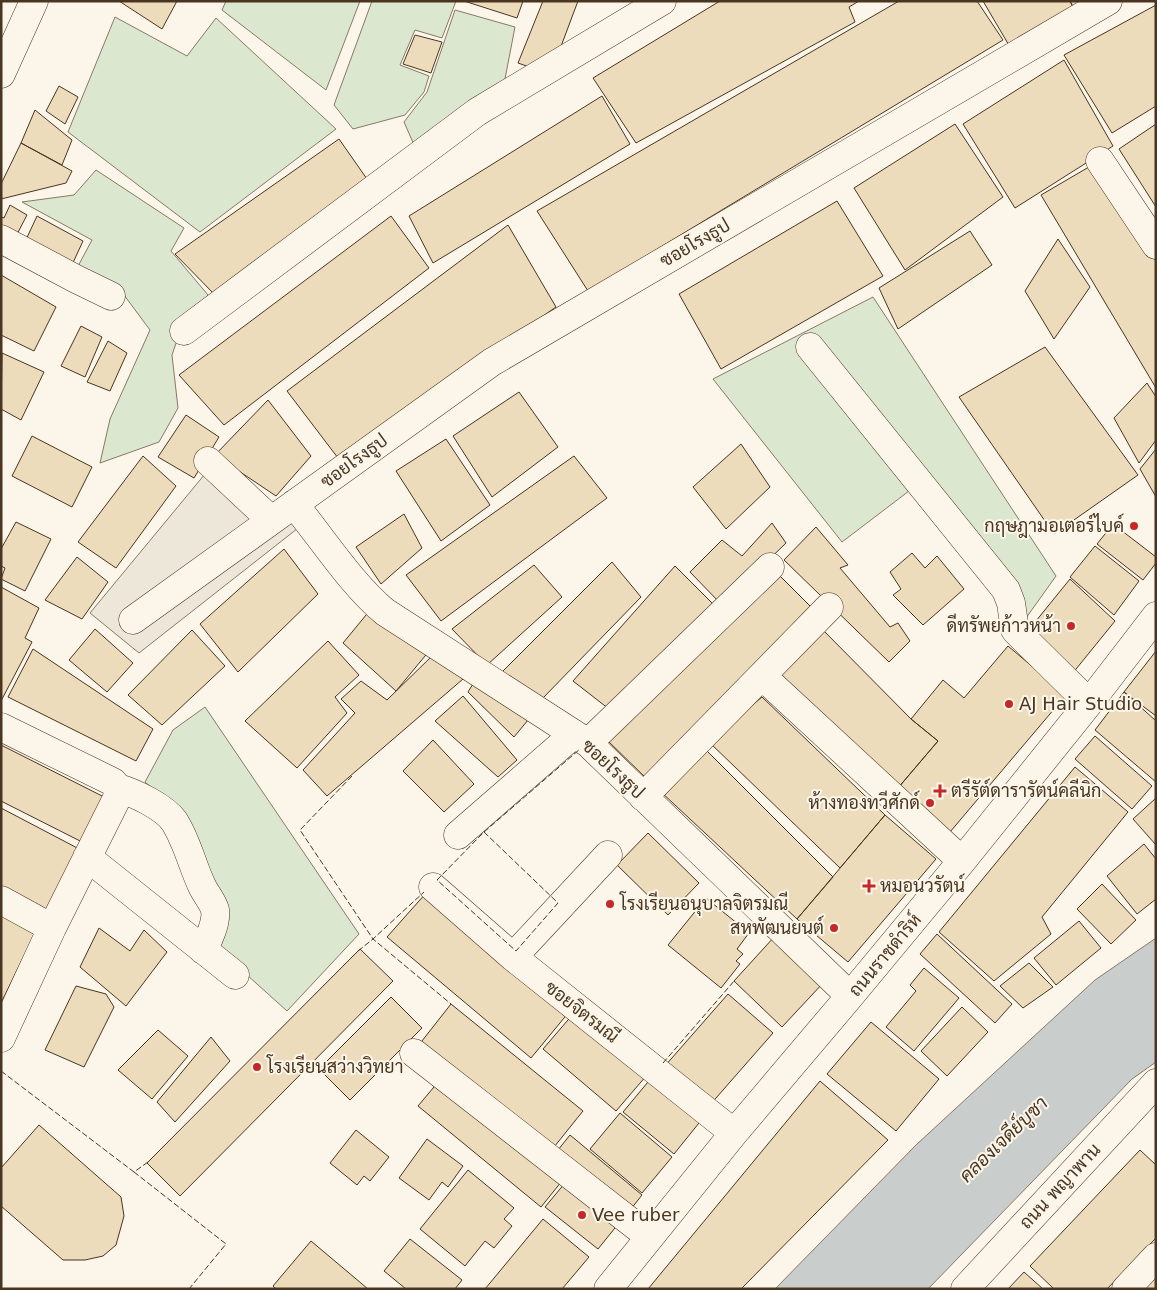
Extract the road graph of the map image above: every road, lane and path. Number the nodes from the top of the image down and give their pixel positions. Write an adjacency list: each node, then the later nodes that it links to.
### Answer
1 (34, 1): 4 (street)
2 (662, 1): 9 (street)
3 (1108, 1): 12 (street, ซอยโรงธูป)
4 (1, 74)
5 (1100, 161): 7 (street)
6 (1, 239): 8 (street)
7 (1156, 245)
8 (111, 296)
9 (184, 331)
10 (810, 347): 19 (street)
11 (208, 462): 13 (street)
12 (294, 504): 13 (street, ซอยโรงธูป); 21 (street, ซอยโรงธูป)
13 (271, 520): 17 (street, ซอยโรงธูป)
14 (770, 567): 21 (street)
15 (829, 607): 18 (street)
16 (1156, 616): 19 (street, ถนนราชดำริห์)
17 (133, 620)
18 (762, 676): 23 (street); 27 (street)
19 (1089, 703): 27 (street, ถนนราชดำริห์)
20 (1, 727): 22 (street)
21 (581, 739): 23 (street, ซอยโรงธูป); 24 (street)
22 (118, 788): 26 (street); 31 (street)
23 (643, 797): 34 (street, ซอยโรงธูป)
24 (458, 835)
25 (608, 855): 32 (street)
26 (87, 857): 30 (street); 31 (street)
27 (962, 861): 34 (street, ถนนราชดำริห์)
28 (433, 887): 32 (street, ซอยจิตรมณี)
29 (1, 900): 30 (street)
30 (52, 928): 35 (street)
31 (203, 950): 33 (street)
32 (513, 957): 38 (street, ซอยจิตรมณี)
33 (235, 975)
34 (850, 996): 38 (street, ถนนราชดำริห์)
35 (1, 1038)
36 (414, 1053): 39 (street)
37 (1156, 1083): 42 (street, ถนน พญาพาน)
38 (734, 1133): 39 (street, ถนนราชดำริห์)
39 (650, 1237): 41 (street, ถนนราชดำริห์)
40 (1156, 1257): 43 (street)
41 (608, 1289)
42 (965, 1289)
43 (1126, 1289)

